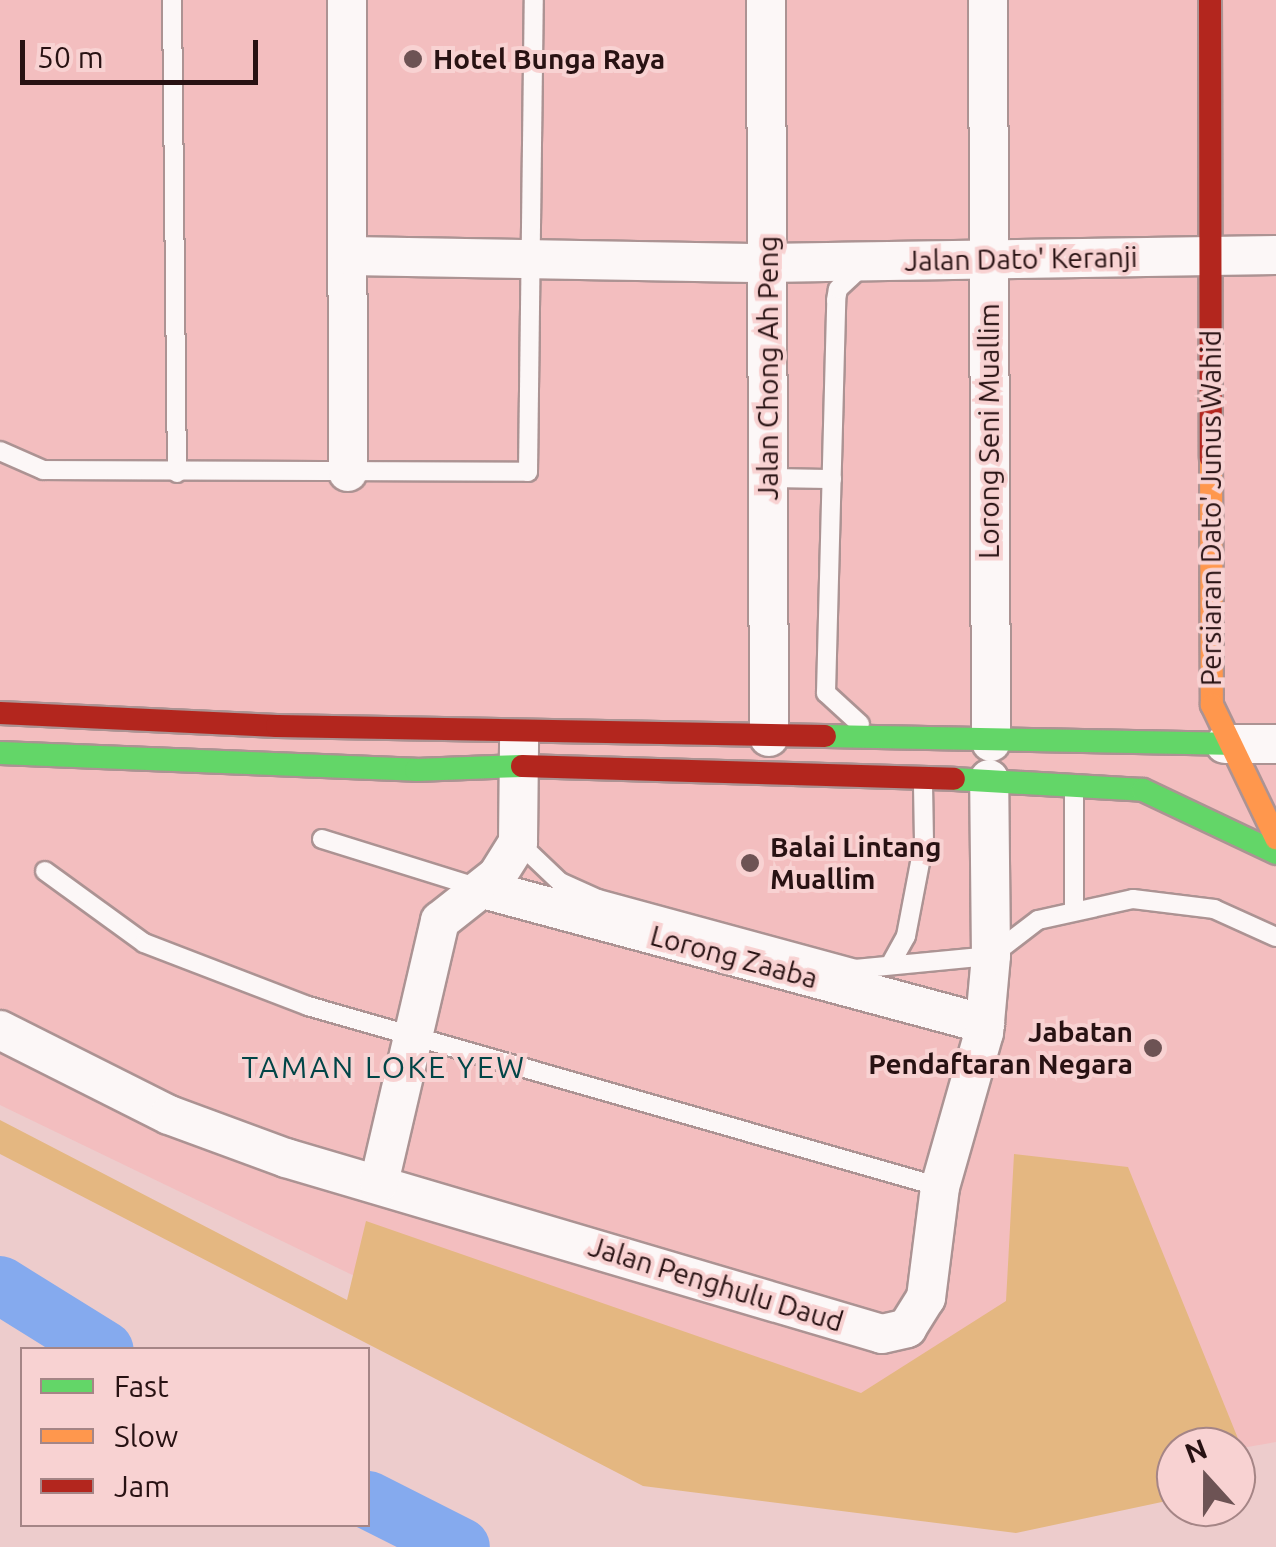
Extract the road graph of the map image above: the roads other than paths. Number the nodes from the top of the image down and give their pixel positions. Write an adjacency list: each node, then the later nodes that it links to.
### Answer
1 (172, 0): 15 (lane)
2 (347, 0): 8 (street)
3 (534, 0): 9 (lane)
4 (766, 0): 11 (street, Jalan Chong Ah Peng)
5 (988, 0): 10 (street, Lorong Seni Muallim)
6 (1210, 0): 7 (main road, Persiaran Dato' Junus Wahid)
7 (1245, 255): 10 (street, Jalan Dato' Keranji); 23 (main road, Persiaran Dato' Junus Wahid)
8 (350, 256): 9 (street, Jalan Dato' Keranji); 14 (street)
9 (532, 258): 11 (street, Jalan Dato' Keranji); 14 (lane)
10 (988, 259): 12 (street, Jalan Dato' Keranji); 26 (street, Lorong Seni Muallim)
11 (767, 262): 12 (street, Jalan Dato' Keranji); 16 (street, Jalan Chong Ah Peng)
12 (872, 262): 17 (lane)
13 (0, 451): 15 (lane)
14 (348, 472): 15 (lane)
15 (177, 473)
16 (768, 478): 17 (lane); 21 (street, Jalan Chong Ah Peng)
17 (832, 479): 22 (lane)
18 (1244, 706): 23 (main road, Persiaran Dato' Junus Wahid)
19 (6, 708): 20 (main road)
20 (519, 729): 21 (main road); 27 (street)
21 (768, 736): 22 (main road)
22 (875, 737): 26 (main road)
23 (1226, 744): 24 (street); 26 (main road); 30 (main road); 32 (main road)
24 (1276, 744)
25 (0, 753): 27 (main road)
26 (990, 760): 28 (main road); 29 (main road); 39 (street, Jalan Penghulu Daud)
27 (520, 766): 28 (main road); 33 (street)
28 (922, 778): 40 (lane)
29 (1074, 782): 30 (main road); 37 (lane)
30 (1143, 790): 34 (main road)
31 (322, 838): 36 (lane)
32 (1276, 838)
33 (518, 842): 36 (street); 40 (lane)
34 (1276, 853)
35 (45, 871): 43 (lane)
36 (483, 889): 41 (street, Lorong Zaaba); 43 (street)
37 (1074, 910): 38 (lane); 39 (lane)
38 (1276, 937)
39 (991, 956): 40 (lane); 41 (street, Jalan Penghulu Daud)
40 (890, 965)
41 (984, 1024): 45 (street, Jalan Penghulu Daud)
42 (0, 1030): 44 (street, Jalan Penghulu Daud)
43 (413, 1036): 44 (street); 45 (lane)
44 (379, 1183): 45 (street, Jalan Penghulu Daud)
45 (940, 1188)

